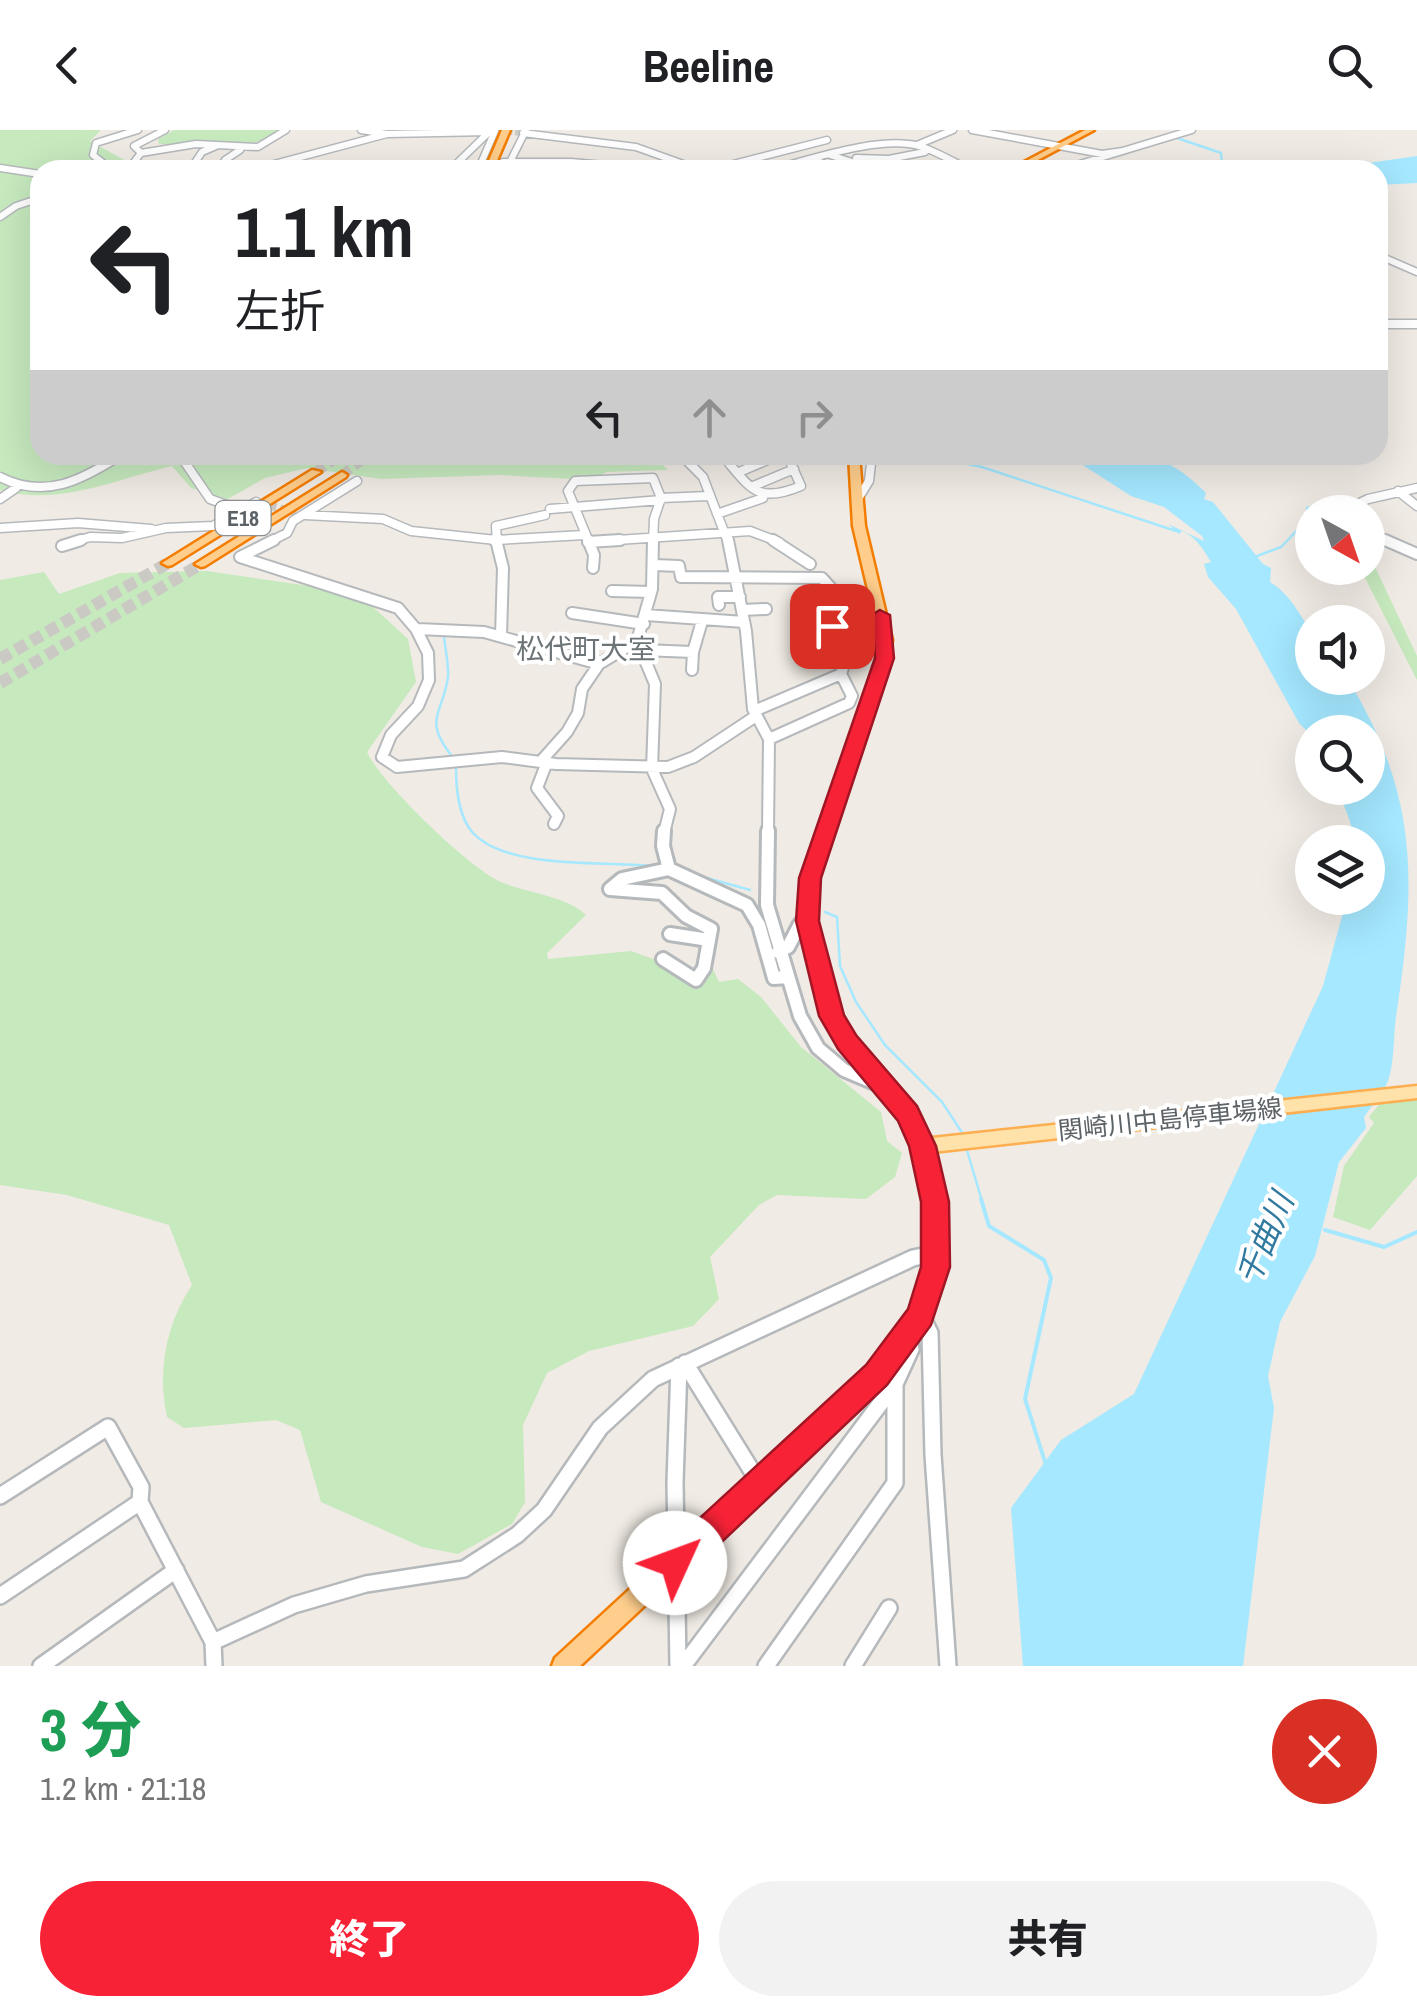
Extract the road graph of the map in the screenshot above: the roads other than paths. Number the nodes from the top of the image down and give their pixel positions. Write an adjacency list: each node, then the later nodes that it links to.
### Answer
1 (138, 130): 33 (street)
2 (165, 130): 28 (street)
3 (286, 130): 23 (street)
4 (361, 130): 14 (street)
5 (371, 130): 12 (street)
6 (509, 130): 40 (highway)
7 (823, 130): 17 (street)
8 (953, 130): 21 (street)
9 (972, 130): 22 (street)
10 (1090, 130): 22 (highway)
11 (1192, 130): 25 (street)
12 (489, 131): 14 (street); 38 (street); 39 (street)
13 (525, 131): 41 (street); 42 (street)
14 (387, 134): 37 (street)
15 (904, 134): 18 (street)
16 (870, 138): 20 (street)
17 (827, 140): 26 (street); 30 (street)
18 (901, 145): 20 (street); 21 (street)
19 (216, 146): 23 (street); 28 (street); 35 (street)
20 (875, 146): 24 (street)
21 (917, 146): 27 (street)
22 (1060, 146): 25 (street); 50 (highway)
23 (240, 150): 36 (street)
24 (849, 150): 26 (street); 31 (street)
25 (1123, 151): 51 (street)
26 (840, 152): 29 (street)
27 (925, 152): 48 (street); 49 (street)
28 (140, 153): 34 (street)
29 (830, 154): 32 (street); 46 (street)
30 (758, 155): 43 (street); 44 (street)
31 (860, 156): 47 (street); 48 (street)
32 (814, 159): 45 (street)
33 (99, 160)
34 (135, 160)
35 (197, 160)
36 (224, 160)
37 (298, 160)
38 (459, 160)
39 (486, 160)
40 (490, 160)
41 (509, 160)
42 (676, 160)
43 (742, 160)
44 (768, 160)
45 (809, 160)
46 (843, 160)
47 (862, 160)
48 (889, 160)
49 (945, 160)
50 (1033, 160)
51 (1093, 160)
52 (0, 168): 53 (street)
53 (30, 172)
54 (30, 203): 55 (street)
55 (0, 217)
56 (1388, 259): 57 (street)
57 (1417, 272)
58 (1388, 324): 59 (street)
59 (1417, 324)
60 (101, 465): 75 (street)
61 (186, 465): 87 (street)
62 (692, 465): 79 (street)
63 (732, 465): 70 (street)
64 (754, 465): 70 (street)
65 (792, 465): 68 (street)
66 (854, 465): 84 (highway)
67 (872, 465): 84 (street)
68 (794, 469): 74 (street); 80 (street)
69 (316, 472): 99 (highway, E18)
70 (737, 472): 74 (street)
71 (342, 475): 100 (highway, E18)
72 (0, 478): 75 (street)
73 (357, 481): 88 (street)
74 (750, 487): 80 (street)
75 (16, 488): 81 (street)
76 (1417, 488): 77 (street)
77 (1398, 492): 78 (street); 86 (street)
78 (1385, 495)
79 (708, 496): 82 (street); 89 (street)
80 (763, 498): 89 (street)
81 (0, 499)
82 (661, 499): 85 (street); 85 (street); 93 (street)
83 (256, 502): 87 (street)
84 (856, 502): 113 (highway)
85 (574, 506): 94 (street); 95 (street)
86 (1417, 506)
87 (240, 510): 91 (street)
88 (299, 514): 95 (street); 117 (street)
89 (717, 514): 92 (street)
90 (0, 528): 91 (street)
91 (160, 529): 97 (street)
92 (726, 531): 93 (street); 101 (street); 104 (street)
93 (654, 535): 94 (street); 102 (street)
94 (586, 539): 95 (street); 103 (street)
95 (496, 540): 119 (street)
96 (1385, 540): 98 (street)
97 (62, 546)
98 (1417, 554)
99 (168, 562)
100 (201, 564)
101 (810, 564)
102 (655, 566): 104 (street); 107 (street)
103 (594, 568)
104 (734, 577): 105 (street); 109 (street)
105 (772, 579): 108 (street); 118 (street)
106 (612, 591): 107 (street)
107 (651, 592): 115 (street)
108 (777, 592)
109 (740, 597): 110 (street); 114 (street)
110 (720, 605)
111 (766, 609): 114 (street)
112 (572, 613): 115 (street)
113 (880, 615): 118 (street); 131 (highway)
114 (743, 616): 116 (street); 125 (street)
115 (645, 620): 116 (street); 120 (street)
116 (702, 621): 121 (street)
117 (418, 629): 119 (street); 127 (street)
118 (856, 633): 124 (street)
119 (501, 636): 122 (street)
120 (640, 645): 121 (street); 122 (street); 128 (street)
121 (693, 652): 123 (street)
122 (599, 664): 127 (street)
123 (692, 670)
124 (841, 674): 125 (street); 126 (street)
125 (755, 714): 126 (street); 128 (street)
126 (769, 739): 134 (street)
127 (544, 761): 128 (street); 129 (street)
128 (652, 769): 130 (street)
129 (554, 824)
130 (668, 869): 133 (street); 136 (street)
131 (808, 921): 134 (street); 137 (highway)
132 (670, 934): 133 (street)
133 (709, 940): 135 (street)
134 (778, 952): 136 (street)
135 (663, 960)
136 (786, 977): 137 (street)
137 (888, 1087): 139 (highway)
138 (1417, 1092): 139 (main road, 関崎川中島停車場線)
139 (929, 1145): 140 (highway)
140 (926, 1255): 141 (highway); 143 (street)
141 (920, 1316): 142 (highway); 159 (street)
142 (908, 1336): 144 (street); 145 (highway)
143 (682, 1364): 145 (street); 148 (street); 152 (street)
144 (895, 1384): 156 (street); 157 (street)
145 (760, 1484): 148 (highway)
146 (0, 1496): 147 (street)
147 (140, 1502): 149 (street); 150 (street)
148 (675, 1563): 155 (highway); 156 (street)
149 (176, 1570): 152 (street); 153 (street)
150 (0, 1596)
151 (889, 1608): 158 (street)
152 (213, 1642): 154 (street)
153 (41, 1666)
154 (214, 1666)
155 (563, 1666)
156 (680, 1666)
157 (766, 1666)
158 (853, 1666)
159 (948, 1666)

